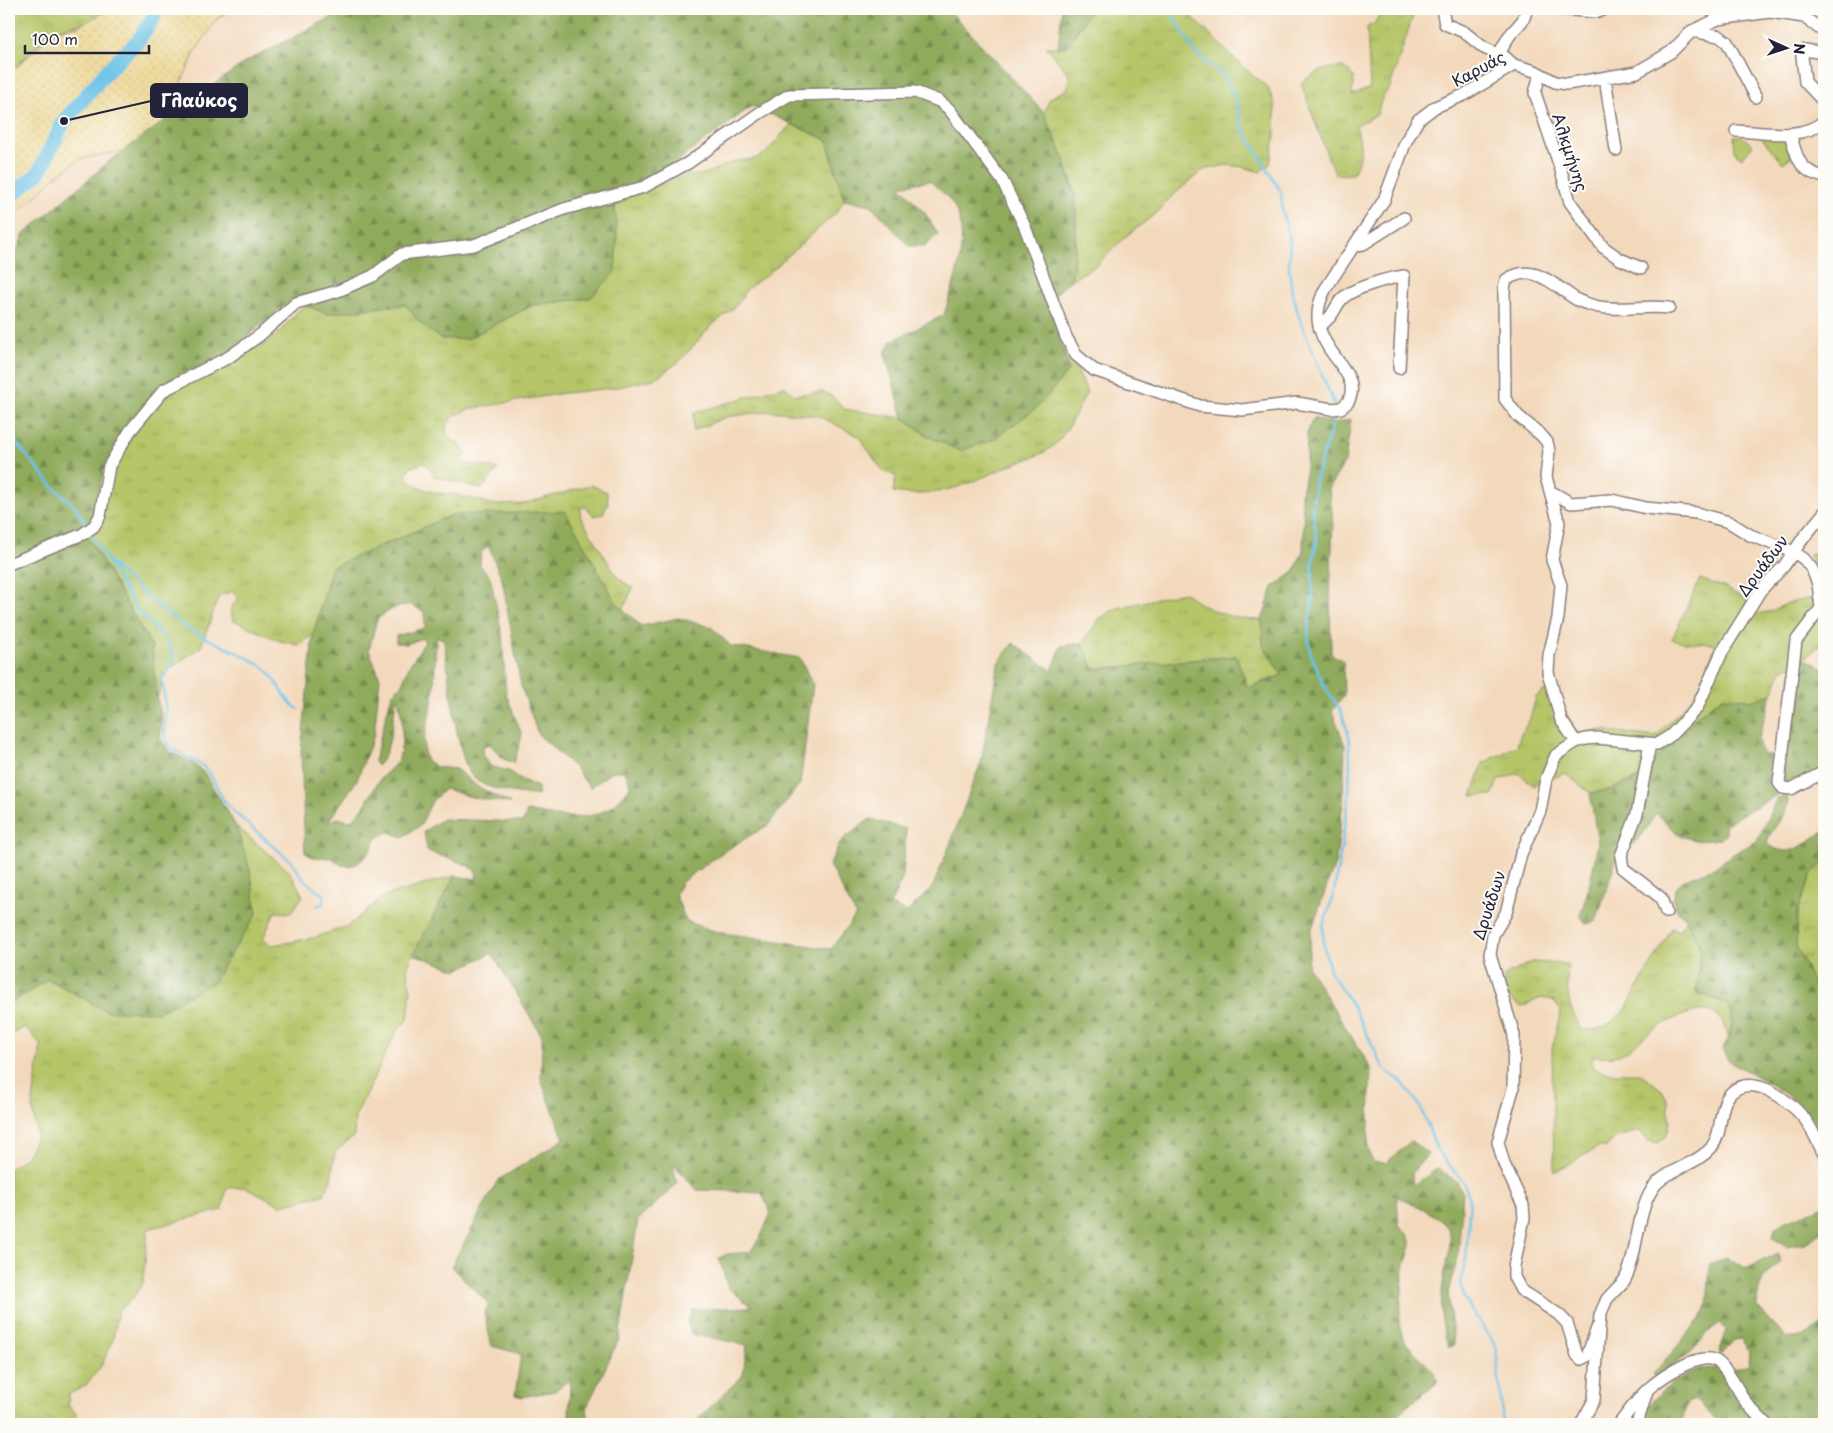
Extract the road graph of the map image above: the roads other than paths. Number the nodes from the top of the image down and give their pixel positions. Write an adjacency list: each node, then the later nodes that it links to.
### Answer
1 (1442, 9): 9 (street)
2 (1527, 9): 9 (street)
3 (1558, 9): 4 (street)
4 (1605, 9)
5 (1770, 10): 6 (street, Καρυάς); 7 (street, Καρυάς)
6 (1692, 31): 12 (street, Καρυάς); 13 (street)
7 (1824, 32)
8 (1824, 53): 14 (street)
9 (1499, 54): 10 (street)
10 (1514, 66): 11 (street, Καρυάς); 21 (street, Καρυάς)
11 (1540, 74): 12 (street, Καρυάς); 22 (street, Αλκμήνης)
12 (1605, 78): 18 (street)
13 (1756, 97)
14 (1824, 102)
15 (1824, 121): 17 (street)
16 (1736, 130): 17 (street)
17 (1790, 134): 19 (street)
18 (1616, 150)
19 (1824, 177)
20 (1404, 218): 21 (street)
21 (1355, 246): 24 (street, Καρυάς)
22 (1641, 268)
23 (1669, 308): 26 (street)
24 (1319, 326): 25 (street); 29 (street)
25 (1399, 368)
26 (1550, 491): 28 (street); 30 (street)
27 (1824, 513): 28 (street, Δρυάδων)
28 (1794, 552): 31 (street, Δρυάδων); 32 (street)
29 (9, 564)
30 (1576, 742): 31 (street, Δρυάδων); 35 (street, Δρυάδων)
31 (1650, 744): 33 (street)
32 (1824, 772)
33 (1666, 912)
34 (1824, 1154): 35 (street)
35 (1597, 1328): 37 (street)
36 (1648, 1389): 38 (street); 39 (street); 40 (street)
37 (1581, 1424)
38 (1619, 1424)
39 (1637, 1424)
40 (1766, 1424)

